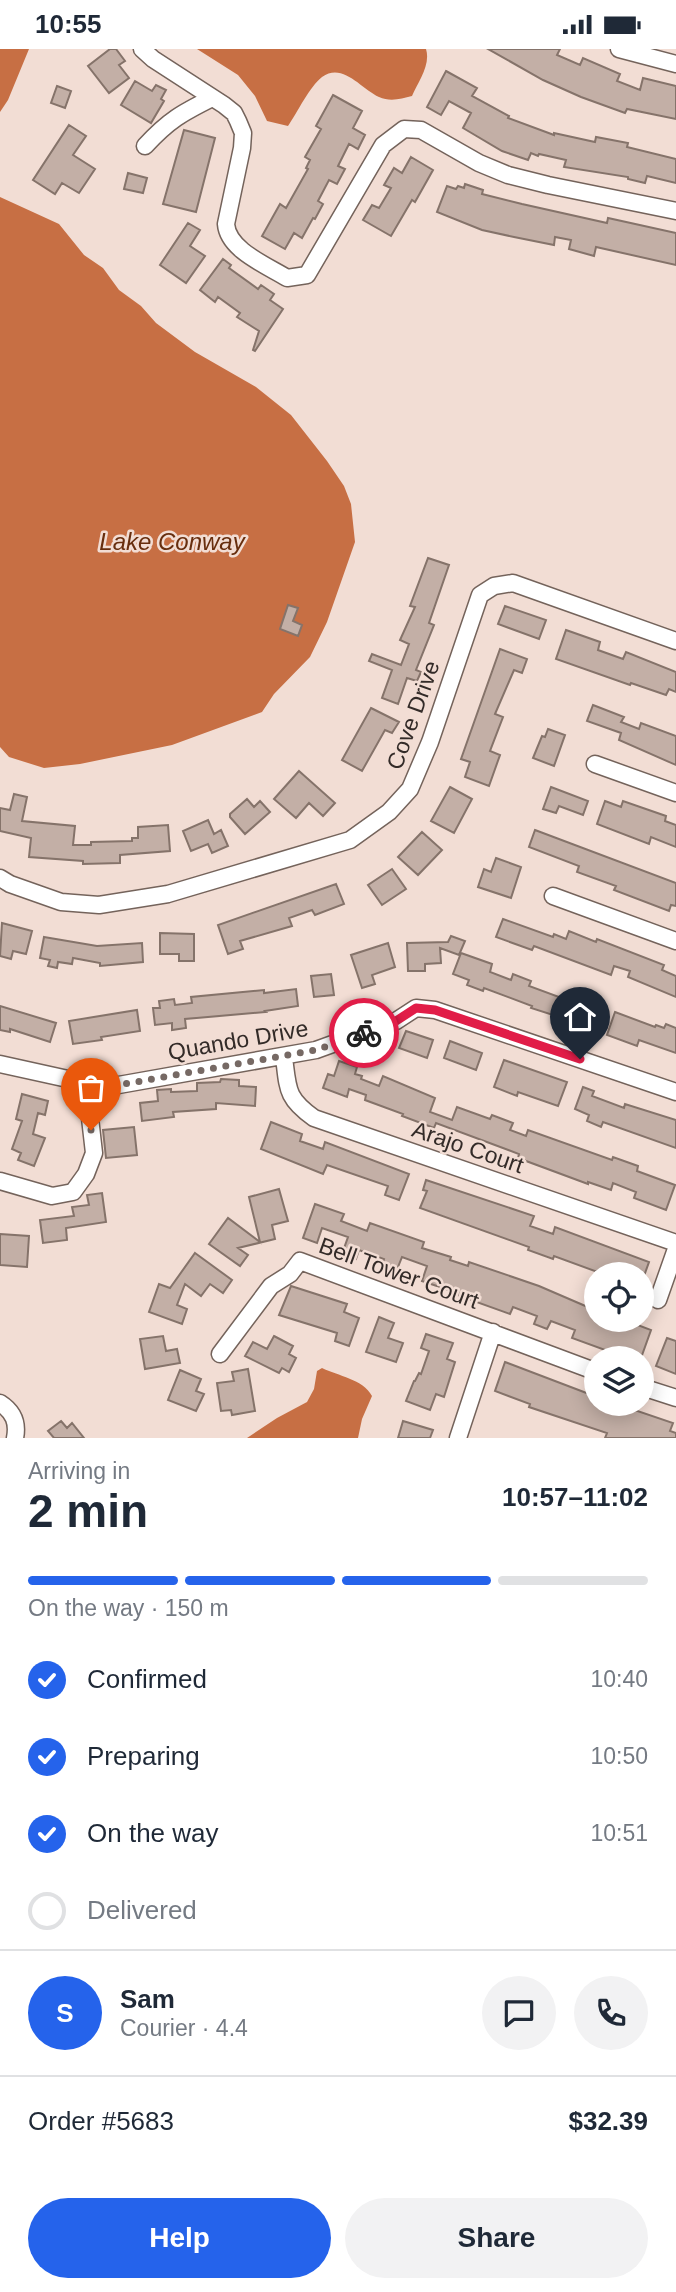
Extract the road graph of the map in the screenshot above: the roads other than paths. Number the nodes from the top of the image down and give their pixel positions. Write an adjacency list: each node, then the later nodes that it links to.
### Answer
1 (142, 49): 4 (street)
2 (619, 49): 3 (street)
3 (676, 64)
4 (212, 98): 5 (street); 6 (street)
5 (145, 146)
6 (676, 211)
7 (676, 641): 10 (street, Cove Drive)
8 (595, 764): 9 (street)
9 (676, 793)
10 (0, 878)
11 (552, 897): 12 (street)
12 (676, 941)
13 (284, 1057): 15 (street, Quando Drive); 16 (street, Quando Drive); 18 (street, Arajo Court)
14 (0, 1064): 15 (street, Quando Drive)
15 (86, 1083): 17 (street)
16 (676, 1092)
17 (0, 1181)
18 (676, 1243)
19 (676, 1249): 20 (street)
20 (658, 1300)
21 (493, 1332): 22 (street, Bell Tower Court); 23 (street, Bell Tower Court); 28 (street)
22 (220, 1354)
23 (584, 1367)
24 (654, 1391): 25 (street)
25 (676, 1398)
26 (0, 1403): 27 (street)
27 (15, 1438)
28 (458, 1438)

